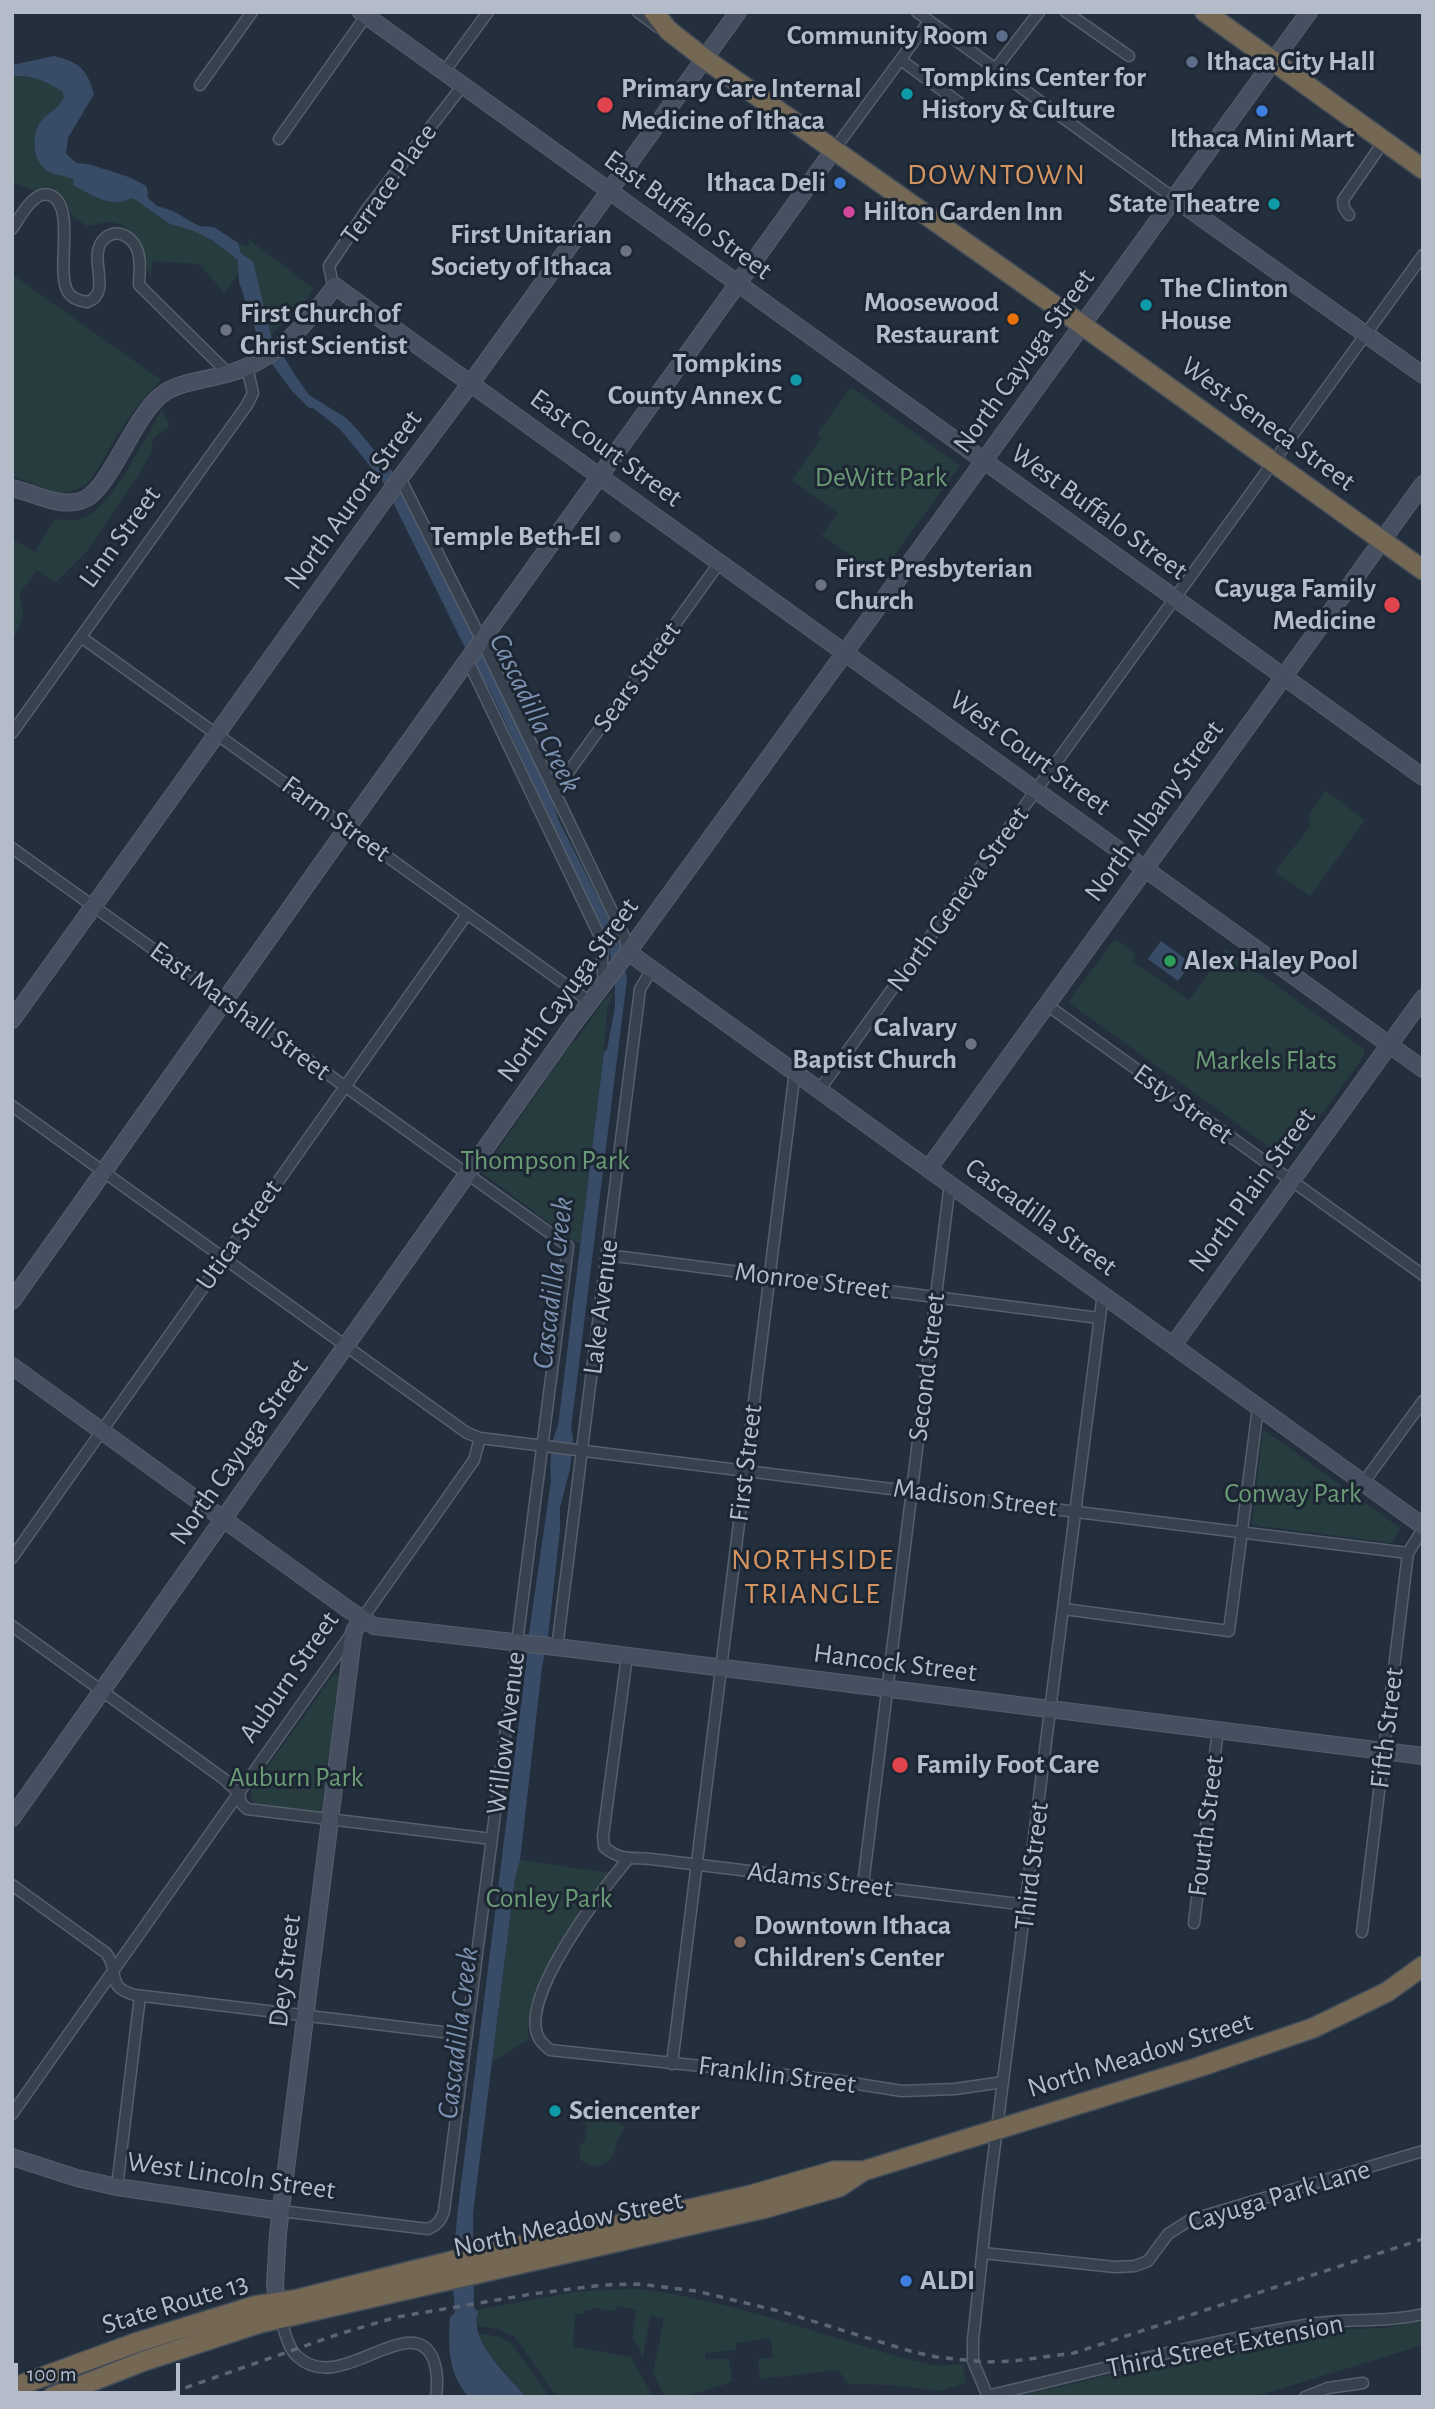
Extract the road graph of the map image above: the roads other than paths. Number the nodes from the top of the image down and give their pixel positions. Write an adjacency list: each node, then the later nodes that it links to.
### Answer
1 (252, 12): 20 (street)
2 (488, 12): 19 (street)
3 (638, 12): 13 (street)
4 (654, 12): 13 (highway, West Seneca Street)
5 (738, 12): 15 (street, North Aurora Street)
6 (917, 12): 12 (street)
7 (1039, 12): 18 (street)
8 (1066, 12): 14 (street)
9 (1205, 12): 17 (highway)
10 (1309, 12): 17 (street, North Cayuga Street)
11 (363, 14): 19 (street, East Buffalo Street); 23 (street)
12 (929, 21): 16 (street); 18 (street)
13 (679, 39): 15 (highway, West Seneca Street)
14 (1129, 56)
15 (705, 59): 25 (highway, West Seneca Street); 27 (street, North Aurora Street)
16 (901, 60): 22 (street); 25 (street)
17 (1273, 62): 24 (highway); 28 (street, North Cayuga Street)
18 (996, 68): 28 (street)
19 (444, 72): 21 (street, East Buffalo Street)
20 (200, 85)
21 (463, 85): 27 (street, East Buffalo Street); 33 (street, Terrace Place)
22 (973, 113)
23 (279, 139)
24 (1384, 141): 26 (highway); 29 (street)
25 (834, 151): 32 (street); 34 (highway, West Seneca Street)
26 (1423, 169)
27 (610, 191): 32 (street, East Buffalo Street); 39 (street, North Aurora Street)
28 (1175, 199): 34 (street, North Cayuga Street); 35 (street)
29 (1349, 215)
30 (12, 229): 37 (street)
31 (1423, 255): 35 (street, North Geneva Street)
32 (738, 285): 40 (street, East Buffalo Street); 42 (street)
33 (335, 286): 36 (street); 39 (street, East Court Street)
34 (1080, 325): 40 (street, North Cayuga Street); 41 (highway, West Seneca Street)
35 (1366, 334): 38 (street); 41 (street, North Geneva Street)
36 (247, 367): 37 (street); 50 (street, Linn Street)
37 (229, 374): 45 (street)
38 (1423, 375)
39 (470, 384): 42 (street, East Court Street); 43 (street, North Aurora Street)
40 (983, 461): 49 (street, West Buffalo Street); 52 (street, North Cayuga Street)
41 (1273, 463): 46 (highway, West Seneca Street); 49 (street, North Geneva Street)
42 (600, 476): 47 (street, East Court Street); 51 (street)
43 (400, 478): 51 (street); 56 (street, North Aurora Street)
44 (1423, 484): 46 (street, North Albany Street)
45 (12, 488)
46 (1382, 541): 48 (highway, West Seneca Street); 54 (street, North Albany Street)
47 (720, 562): 52 (street, East Court Street); 59 (street, Sears Street)
48 (1423, 570)
49 (1174, 599): 54 (street, West Buffalo Street); 58 (street, North Geneva Street)
50 (81, 637): 55 (street, Linn Street); 56 (street, Farm Street)
51 (482, 641): 53 (street); 59 (street)
52 (845, 652): 58 (street, West Court Street); 65 (street, North Cayuga Street)
53 (468, 661): 60 (street); 67 (street)
54 (1283, 677): 57 (street, West Buffalo Street); 62 (street, North Albany Street)
55 (12, 733)
56 (218, 734): 60 (street, Farm Street); 63 (street, North Aurora Street)
57 (1423, 777)
58 (1036, 790): 62 (street, West Court Street); 77 (street, North Geneva Street)
59 (554, 792): 65 (street)
60 (347, 828): 64 (street, Farm Street); 69 (street)
61 (12, 848): 63 (street, East Marshall Street)
62 (1145, 869): 71 (street, North Albany Street); 73 (street, West Court Street)
63 (94, 906): 69 (street, East Marshall Street); 72 (street, North Aurora Street)
64 (467, 914): 70 (street, Farm Street); 76 (street, Utica Street)
65 (628, 952): 66 (street, Cascadilla Street); 67 (street, North Cayuga Street)
66 (652, 969): 75 (street, Cascadilla Street); 85 (street, Lake Avenue)
67 (604, 983): 70 (street, North Cayuga Street)
68 (1423, 998): 73 (street, North Plain Street)
69 (226, 1000): 76 (street, East Marshall Street); 80 (street)
70 (590, 1002): 81 (street, North Cayuga Street)
71 (1047, 1004): 79 (street, North Albany Street); 82 (street, Esty Street)
72 (12, 1020)
73 (1390, 1045): 74 (street, West Court Street); 82 (street, North Plain Street)
74 (1423, 1069)
75 (794, 1071): 77 (street, Cascadilla Street); 87 (street, First Street)
76 (345, 1086): 81 (street, East Marshall Street); 86 (street, Utica Street)
77 (820, 1089): 79 (street, Cascadilla Street)
78 (12, 1106): 80 (street)
79 (929, 1168): 83 (street, Cascadilla Street)
80 (104, 1172): 86 (street); 91 (street)
81 (468, 1173): 84 (street, East Marshall Street); 94 (street, North Cayuga Street)
82 (1291, 1181): 88 (street, Esty Street); 93 (street, North Plain Street)
83 (950, 1183): 89 (street, Cascadilla Street); 90 (street, Second Street)
84 (568, 1246): 100 (street, Willow Avenue)
85 (607, 1255): 87 (street, Monroe Street); 101 (street, Lake Avenue)
86 (223, 1258): 94 (street); 98 (street, Utica Street)
87 (769, 1275): 90 (street, Monroe Street); 102 (street, First Street)
88 (1423, 1275)
89 (1103, 1293): 92 (street, Third Street); 93 (street, Cascadilla Street)
90 (936, 1297): 92 (street, Monroe Street); 104 (street, Second Street)
91 (12, 1301)
92 (1100, 1318): 105 (street, Third Street)
93 (1174, 1344): 97 (street, Cascadilla Street)
94 (346, 1346): 99 (street); 106 (street, North Cayuga Street)
95 (12, 1366): 98 (street)
96 (1423, 1401): 103 (street)
97 (1258, 1408): 103 (street, Cascadilla Street); 108 (street)
98 (101, 1430): 106 (street); 110 (street, Utica Street)
99 (480, 1438): 100 (street, Madison Street); 112 (street, Auburn Street)
100 (546, 1447): 101 (street, Madison Street); 114 (street, Willow Avenue)
101 (578, 1451): 102 (street, Madison Street); 115 (street, Lake Avenue)
102 (745, 1470): 104 (street, Madison Street); 117 (street, First Street)
103 (1364, 1482): 107 (street, Cascadilla Street)
104 (912, 1491): 105 (street, Madison Street); 118 (street, Second Street)
105 (1076, 1511): 108 (street, Madison Street); 111 (street, Third Street)
106 (224, 1518): 112 (street); 119 (street, North Cayuga Street)
107 (1423, 1527): 109 (street, Fifth Street)
108 (1242, 1531): 109 (street, Madison Street); 111 (street)
109 (1408, 1553): 122 (street, Fifth Street)
110 (12, 1558)
111 (1064, 1609): 120 (street, Third Street)
112 (358, 1625): 114 (street, Hancock Street); 124 (street, Auburn Street); 126 (street, Dey Street)
113 (12, 1626): 119 (street)
114 (521, 1643): 115 (street, Hancock Street); 127 (street, Willow Avenue)
115 (554, 1647): 116 (street, Hancock Street)
116 (627, 1656): 117 (street, Hancock Street); 128 (street, Adams Street)
117 (721, 1668): 118 (street, Hancock Street); 129 (street, First Street)
118 (887, 1688): 120 (street, Hancock Street); 131 (street, Second Street)
119 (101, 1692): 124 (street); 125 (street, North Cayuga Street)
120 (1051, 1709): 121 (street, Hancock Street); 132 (street, Third Street)
121 (1218, 1730): 122 (street, Hancock Street); 133 (street, Fourth Street)
122 (1384, 1751): 123 (street, Hancock Street); 134 (street, Fifth Street)
123 (1423, 1756)
124 (239, 1793): 126 (street); 136 (street, Auburn Street)
125 (12, 1818)
126 (330, 1820): 127 (street); 138 (street, Dey Street)
127 (492, 1839): 139 (street, Willow Avenue)
128 (628, 1858): 129 (street, Adams Street); 140 (street, Franklin Street)
129 (697, 1865): 131 (street, Adams Street); 140 (street, First Street)
130 (12, 1885): 136 (street)
131 (863, 1885): 132 (street, Adams Street)
132 (1027, 1905): 141 (street, Third Street)
133 (1194, 1923)
134 (1362, 1932)
135 (1423, 1966): 143 (highway, North Meadow Street)
136 (113, 1970): 137 (street); 142 (street, Auburn Street)
137 (140, 1996): 138 (street); 146 (street)
138 (306, 2016): 139 (street); 147 (street, Dey Street)
139 (467, 2035): 148 (street, Willow Avenue)
140 (672, 2064): 141 (street, Franklin Street)
141 (1003, 2082): 143 (street, Third Street)
142 (12, 2114)
143 (998, 2128): 149 (street, Third Street); 150 (highway, North Meadow Street)
144 (1423, 2151): 149 (street, Cayuga Park Lane)
145 (12, 2157): 146 (street, West Lincoln Street)
146 (117, 2187): 147 (street, West Lincoln Street)
147 (281, 2211): 148 (street, West Lincoln Street); 150 (street, Dey Street)
148 (442, 2219)
149 (983, 2253): 154 (street, Third Street)
150 (278, 2311): 153 (highway, State Route 13); 155 (highway); 156 (street)
151 (1423, 2314): 154 (street, Third Street Extension)
152 (1363, 2383): 157 (street)
153 (12, 2388)
154 (988, 2396)
155 (52, 2397)
156 (436, 2397)
157 (1305, 2397)

